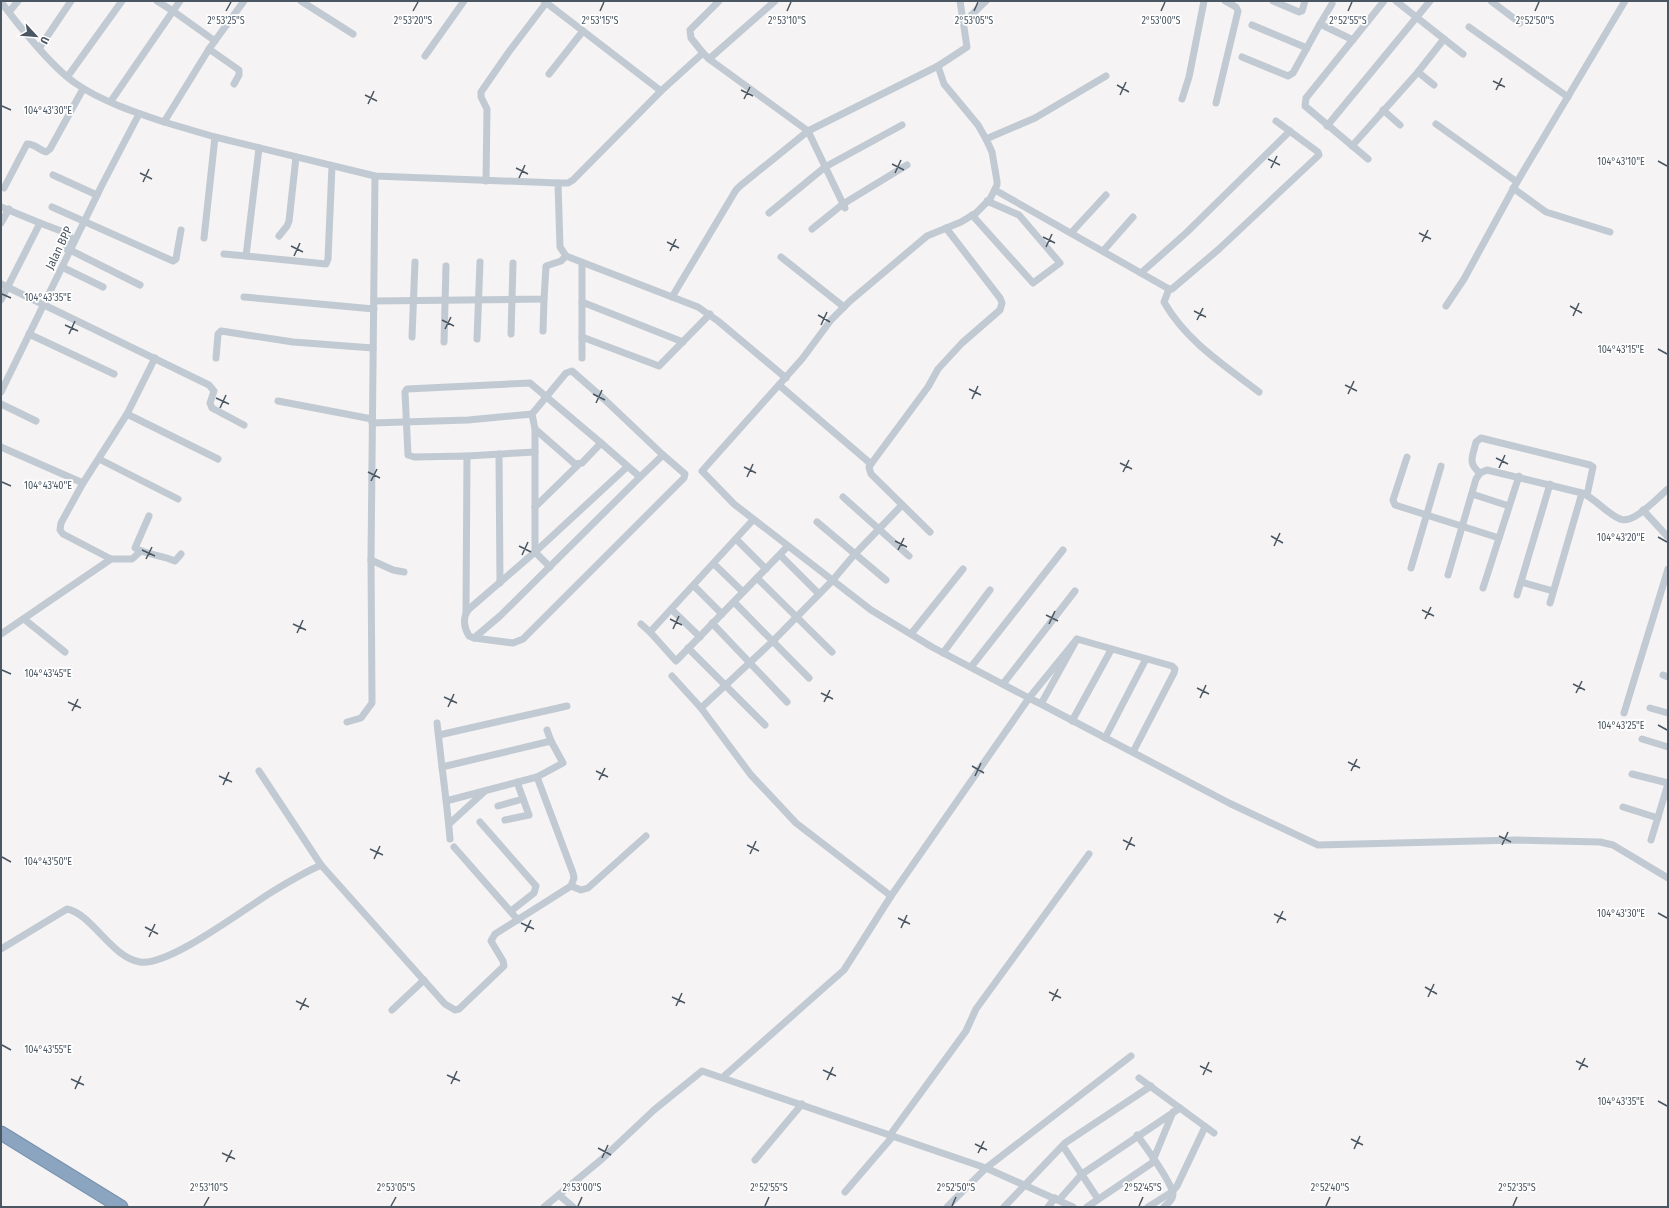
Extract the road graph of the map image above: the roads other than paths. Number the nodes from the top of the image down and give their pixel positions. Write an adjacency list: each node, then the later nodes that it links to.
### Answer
1 (18, 1): 26 (street)
2 (71, 1): 38 (street)
3 (122, 1): 49 (street)
4 (157, 1): 25 (street)
5 (180, 1): 25 (street)
6 (244, 1): 37 (street)
7 (301, 1): 34 (street)
8 (464, 1): 43 (street)
9 (719, 1): 41 (street)
10 (775, 1): 45 (street)
11 (960, 1): 28 (street)
12 (986, 1): 28 (street)
13 (1204, 1): 56 (street)
14 (1226, 1): 58 (street)
15 (1273, 1): 16 (street)
16 (1305, 1)
17 (1384, 1): 36 (street)
18 (1396, 1): 27 (street)
19 (1430, 1): 27 (street)
20 (1491, 1): 29 (street)
21 (1625, 1): 55 (street)
22 (545, 2): 33 (street); 80 (street)
23 (1, 4): 26 (street)
24 (1332, 4): 30 (street)
25 (173, 11): 37 (street); 57 (street)
26 (8, 12): 38 (street)
27 (1418, 17): 35 (street); 66 (street)
28 (963, 23): 46 (street)
29 (1520, 23)
30 (1320, 24): 36 (street); 39 (street)
31 (1252, 25): 39 (street)
32 (1469, 28): 55 (street)
33 (583, 31): 48 (street); 54 (street)
34 (353, 34)
35 (1444, 39): 42 (street); 47 (street)
36 (1353, 40): 66 (street)
37 (216, 41): 40 (street)
38 (40, 47): 49 (street)
39 (1307, 48): 44 (street)
40 (209, 49): 51 (street); 62 (street)
41 (703, 53): 45 (street); 54 (street)
42 (1463, 54)
43 (425, 56)
44 (1242, 57)
45 (709, 59): 67 (street)
46 (938, 66): 67 (street); 70 (street)
47 (1418, 72): 52 (street); 59 (street)
48 (549, 74)
49 (68, 76): 53 (street)
50 (1106, 76): 70 (street)
51 (234, 84)
52 (1434, 85)
53 (84, 88): 57 (street); 83 (street)
54 (661, 91): 81 (street)
55 (1568, 97): 82 (street)
56 (1182, 99)
57 (111, 102): 60 (street)
58 (1216, 103)
59 (1383, 110): 65 (street); 71 (street)
60 (139, 114): 62 (street); 85 (street, Jalan BPP)
61 (1276, 120): 68 (street)
62 (164, 122): 69 (street)
63 (1436, 124): 82 (street)
64 (902, 125): 77 (street)
65 (1400, 125)
66 (1327, 126): 71 (street)
67 (808, 131): 77 (street); 123 (street)
68 (1290, 131): 117 (street); 121 (street)
69 (215, 137): 72 (street); 104 (street)
70 (986, 139): 84 (street)
71 (1352, 146): 74 (street)
72 (260, 148): 73 (street); 108 (street)
73 (296, 157): 76 (street); 103 (street)
74 (1368, 158)
75 (907, 164): 89 (street)
76 (332, 166): 79 (street); 108 (street)
77 (825, 167): 89 (street); 92 (street)
78 (53, 175): 85 (street)
79 (375, 176): 80 (street); 130 (street)
80 (486, 181): 81 (street)
81 (558, 183): 109 (street)
82 (1515, 185): 101 (street); 133 (street)
83 (4, 188)
84 (995, 190): 87 (street); 102 (street)
85 (97, 195): 95 (street, Jalan BPP)
86 (1106, 195): 102 (street)
87 (987, 201): 93 (street); 93 (street)
88 (1, 206): 91 (street)
89 (844, 206): 99 (street)
90 (52, 207): 95 (street)
91 (9, 209): 96 (street); 97 (street)
92 (768, 213)
93 (972, 215): 98 (street)
94 (1133, 217): 106 (street)
95 (84, 222): 100 (street); 105 (street, Jalan BPP)
96 (1, 223)
97 (40, 223): 115 (street); 118 (street)
98 (946, 228): 134 (street); 173 (street)
99 (812, 229)
100 (181, 230)
101 (1610, 232)
102 (1071, 233): 106 (street)
103 (279, 236)
104 (204, 238)
105 (70, 250): 115 (street, Jalan BPP); 119 (street)
106 (1102, 251): 117 (street)
107 (224, 254): 108 (street)
108 (246, 256)
109 (566, 256): 114 (street); 125 (street)
110 (781, 256): 134 (street)
111 (415, 262): 127 (street)
112 (480, 262): 129 (street)
113 (514, 262): 124 (street)
114 (582, 263): 123 (street); 131 (street)
115 (64, 264): 120 (street); 132 (street, Jalan BPP)
116 (446, 266): 128 (street)
117 (1141, 273): 121 (street)
118 (4, 285): 126 (street); 132 (street)
119 (140, 286)
120 (103, 287)
121 (1169, 288): 153 (street)
122 (244, 297): 135 (street)
123 (672, 297): 136 (street)
124 (513, 299): 125 (street); 129 (street); 139 (street)
125 (544, 299): 137 (street)
126 (1, 300)
127 (412, 300): 128 (street); 130 (street); 140 (street)
128 (445, 300): 129 (street); 143 (street)
129 (479, 300): 142 (street)
130 (374, 301): 135 (street)
131 (582, 302): 141 (street); 144 (street)
132 (44, 305): 138 (street, Jalan BPP); 146 (street)
133 (1446, 306)
134 (844, 307): 150 (street)
135 (374, 309): 145 (street)
136 (710, 314): 144 (street); 150 (street)
137 (543, 331)
138 (29, 334): 149 (street); 152 (street, Jalan BPP)
139 (512, 334)
140 (412, 337)
141 (582, 337): 144 (street); 148 (street)
142 (477, 339)
143 (444, 342)
144 (683, 342)
145 (373, 348): 147 (street); 160 (street)
146 (155, 358): 157 (street); 162 (street)
147 (216, 358)
148 (582, 358)
149 (114, 374)
150 (786, 378): 151 (street)
151 (779, 385): 173 (street); 193 (street)
152 (1, 392)
153 (1259, 392)
154 (546, 398): 158 (street); 161 (street); 164 (street); 168 (street)
155 (278, 401): 160 (street)
156 (1, 404): 159 (street)
157 (127, 414): 171 (street); 172 (street)
158 (532, 414): 161 (street); 163 (street)
159 (36, 421)
160 (372, 421): 161 (street); 210 (street)
161 (406, 422): 169 (street)
162 (244, 425)
163 (535, 429): 166 (street); 174 (street)
164 (601, 443): 174 (street); 176 (street)
165 (1, 447): 180 (street)
166 (535, 452): 167 (street); 189 (street)
167 (499, 454): 169 (street); 223 (street)
168 (663, 455): 178 (street); 245 (street)
169 (467, 456): 235 (street)
170 (1407, 457): 192 (street)
171 (99, 459): 180 (street); 186 (street)
172 (218, 459)
173 (871, 464): 187 (street)
174 (578, 465): 189 (street)
175 (1441, 466): 192 (street)
176 (627, 467): 178 (street); 204 (street)
177 (1480, 473): 179 (street); 183 (street); 184 (street)
178 (640, 476): 212 (street)
179 (1519, 476): 181 (street); 188 (street)
180 (83, 483): 209 (street)
181 (1550, 484): 184 (street); 222 (street)
182 (1668, 489): 190 (street)
183 (1472, 494): 188 (street); 195 (street)
184 (1585, 494): 190 (street); 228 (street)
185 (843, 497): 196 (street)
186 (178, 499)
187 (902, 505): 196 (street); 197 (street)
188 (1509, 506): 199 (street)
189 (535, 507): 204 (street)
190 (1644, 510): 198 (street)
191 (149, 516): 203 (street)
192 (1427, 516): 195 (street); 213 (street)
193 (753, 520): 200 (street); 201 (street)
194 (817, 522): 207 (street)
195 (1462, 527): 199 (street); 218 (street)
196 (878, 529): 207 (street); 208 (street)
197 (930, 532)
198 (1668, 537)
199 (1499, 538): 225 (street)
200 (736, 539): 211 (street); 214 (street)
201 (788, 547): 206 (street); 221 (street)
202 (1063, 550): 255 (street)
203 (141, 551): 205 (street); 209 (street)
204 (535, 552): 212 (street); 223 (street)
205 (181, 554)
206 (780, 555): 214 (street); 230 (street)
207 (854, 555): 220 (street); 221 (street)
208 (909, 556)
209 (111, 559): 238 (street)
210 (371, 560): 217 (street); 269 (street)
211 (714, 564): 224 (street); 229 (street)
212 (550, 567): 245 (street)
213 (1411, 568)
214 (766, 569): 219 (street)
215 (964, 569): 243 (street)
216 (1668, 569): 266 (street)
217 (404, 572)
218 (1448, 575)
219 (757, 578): 229 (street); 237 (street)
220 (886, 580)
221 (832, 581): 230 (street); 243 (street)
222 (1521, 582): 228 (street); 231 (street)
223 (500, 583): 235 (street)
224 (694, 586): 234 (street); 236 (street)
225 (1483, 588)
226 (990, 590): 252 (street)
227 (1075, 591): 259 (street)
228 (1553, 591): 233 (street)
229 (743, 592): 232 (street)
230 (819, 594): 237 (street)
231 (1517, 595)
232 (734, 602): 236 (street); 247 (street)
233 (1550, 603)
234 (672, 610): 241 (street); 244 (street)
235 (466, 612): 245 (street)
236 (722, 614): 240 (street)
237 (797, 616): 247 (street); 251 (street)
238 (24, 619): 242 (street); 250 (street)
239 (641, 624): 241 (street)
240 (712, 624): 244 (street); 254 (street)
241 (650, 632): 248 (street)
242 (1, 634)
243 (911, 634): 252 (street)
244 (700, 637): 248 (street)
245 (474, 638)
246 (1077, 639): 249 (street); 260 (street); 262 (street)
247 (772, 641): 254 (street); 257 (street)
248 (688, 648): 258 (street)
249 (1111, 650): 253 (street); 268 (street)
250 (65, 652)
251 (832, 652)
252 (943, 653): 255 (street)
253 (1146, 659): 274 (street); 278 (street)
254 (749, 663): 258 (street); 261 (street)
255 (970, 668): 259 (street)
256 (672, 676): 264 (street)
257 (809, 678)
258 (726, 684): 264 (street); 271 (street)
259 (1003, 684): 260 (street)
260 (1029, 698): 262 (street); 302 (street)
261 (787, 702)
262 (1041, 704): 268 (street)
263 (567, 706): 273 (street)
264 (701, 708): 302 (street)
265 (1650, 708): 267 (street)
266 (1624, 712)
267 (1668, 713)
268 (1072, 721): 274 (street)
269 (347, 722)
270 (437, 723): 273 (street)
271 (766, 725)
272 (547, 730): 276 (street)
273 (439, 735): 279 (street)
274 (1105, 738): 278 (street)
275 (1642, 739): 277 (street)
276 (551, 741): 279 (street); 282 (street)
277 (1668, 747)
278 (1133, 752): 300 (street)
279 (442, 767): 287 (street)
280 (259, 771): 299 (street)
281 (1632, 774): 284 (street)
282 (537, 777): 283 (street); 301 (street)
283 (517, 782): 285 (street); 286 (street)
284 (1668, 783): 290 (street)
285 (486, 790): 287 (street); 293 (street)
286 (523, 799): 288 (street); 291 (street)
287 (446, 801): 293 (street)
288 (498, 806)
289 (1623, 807): 290 (street)
290 (1658, 818): 296 (street)
291 (504, 820)
292 (480, 822): 303 (street)
293 (449, 824): 295 (street)
294 (646, 836): 301 (street)
295 (450, 839)
296 (1651, 840)
297 (454, 847): 303 (street)
298 (1089, 854): 319 (street)
299 (321, 865): 305 (street); 306 (street)
300 (1668, 878)
301 (571, 886): 304 (street)
302 (891, 896): 309 (street)
303 (511, 912): 304 (street)
304 (518, 920): 306 (street)
305 (1, 949)
306 (424, 980): 307 (street)
307 (392, 1010)
308 (1131, 1056): 323 (street)
309 (723, 1077): 312 (street); 328 (street)
310 (1139, 1078): 311 (street)
311 (1151, 1086): 313 (street); 320 (street)
312 (802, 1104): 319 (street); 321 (street)
313 (1180, 1108): 314 (street); 315 (street)
314 (1173, 1112): 318 (street); 322 (street)
315 (1205, 1126): 317 (street); 327 (street)
316 (1, 1133): 331 (highway)
317 (1214, 1133)
318 (1137, 1135): 322 (street); 324 (street)
319 (892, 1136): 323 (street); 326 (street)
320 (1063, 1146): 324 (street); 325 (street)
321 (755, 1160)
322 (1155, 1160): 327 (street); 330 (street)
323 (986, 1168): 325 (street); 335 (street)
324 (1082, 1174): 329 (street); 330 (street)
325 (1026, 1185): 329 (street); 332 (street)
326 (845, 1192)
327 (1172, 1192): 339 (street); 340 (street)
328 (559, 1195): 333 (street); 334 (street)
329 (1057, 1199): 336 (street); 337 (street)
330 (1098, 1199): 338 (street)
331 (114, 1205)
332 (1004, 1206)
333 (544, 1207)
334 (573, 1207)
335 (947, 1207)
336 (1048, 1207)
337 (1074, 1207)
338 (1087, 1207)
339 (1148, 1207)
340 (1164, 1207)

